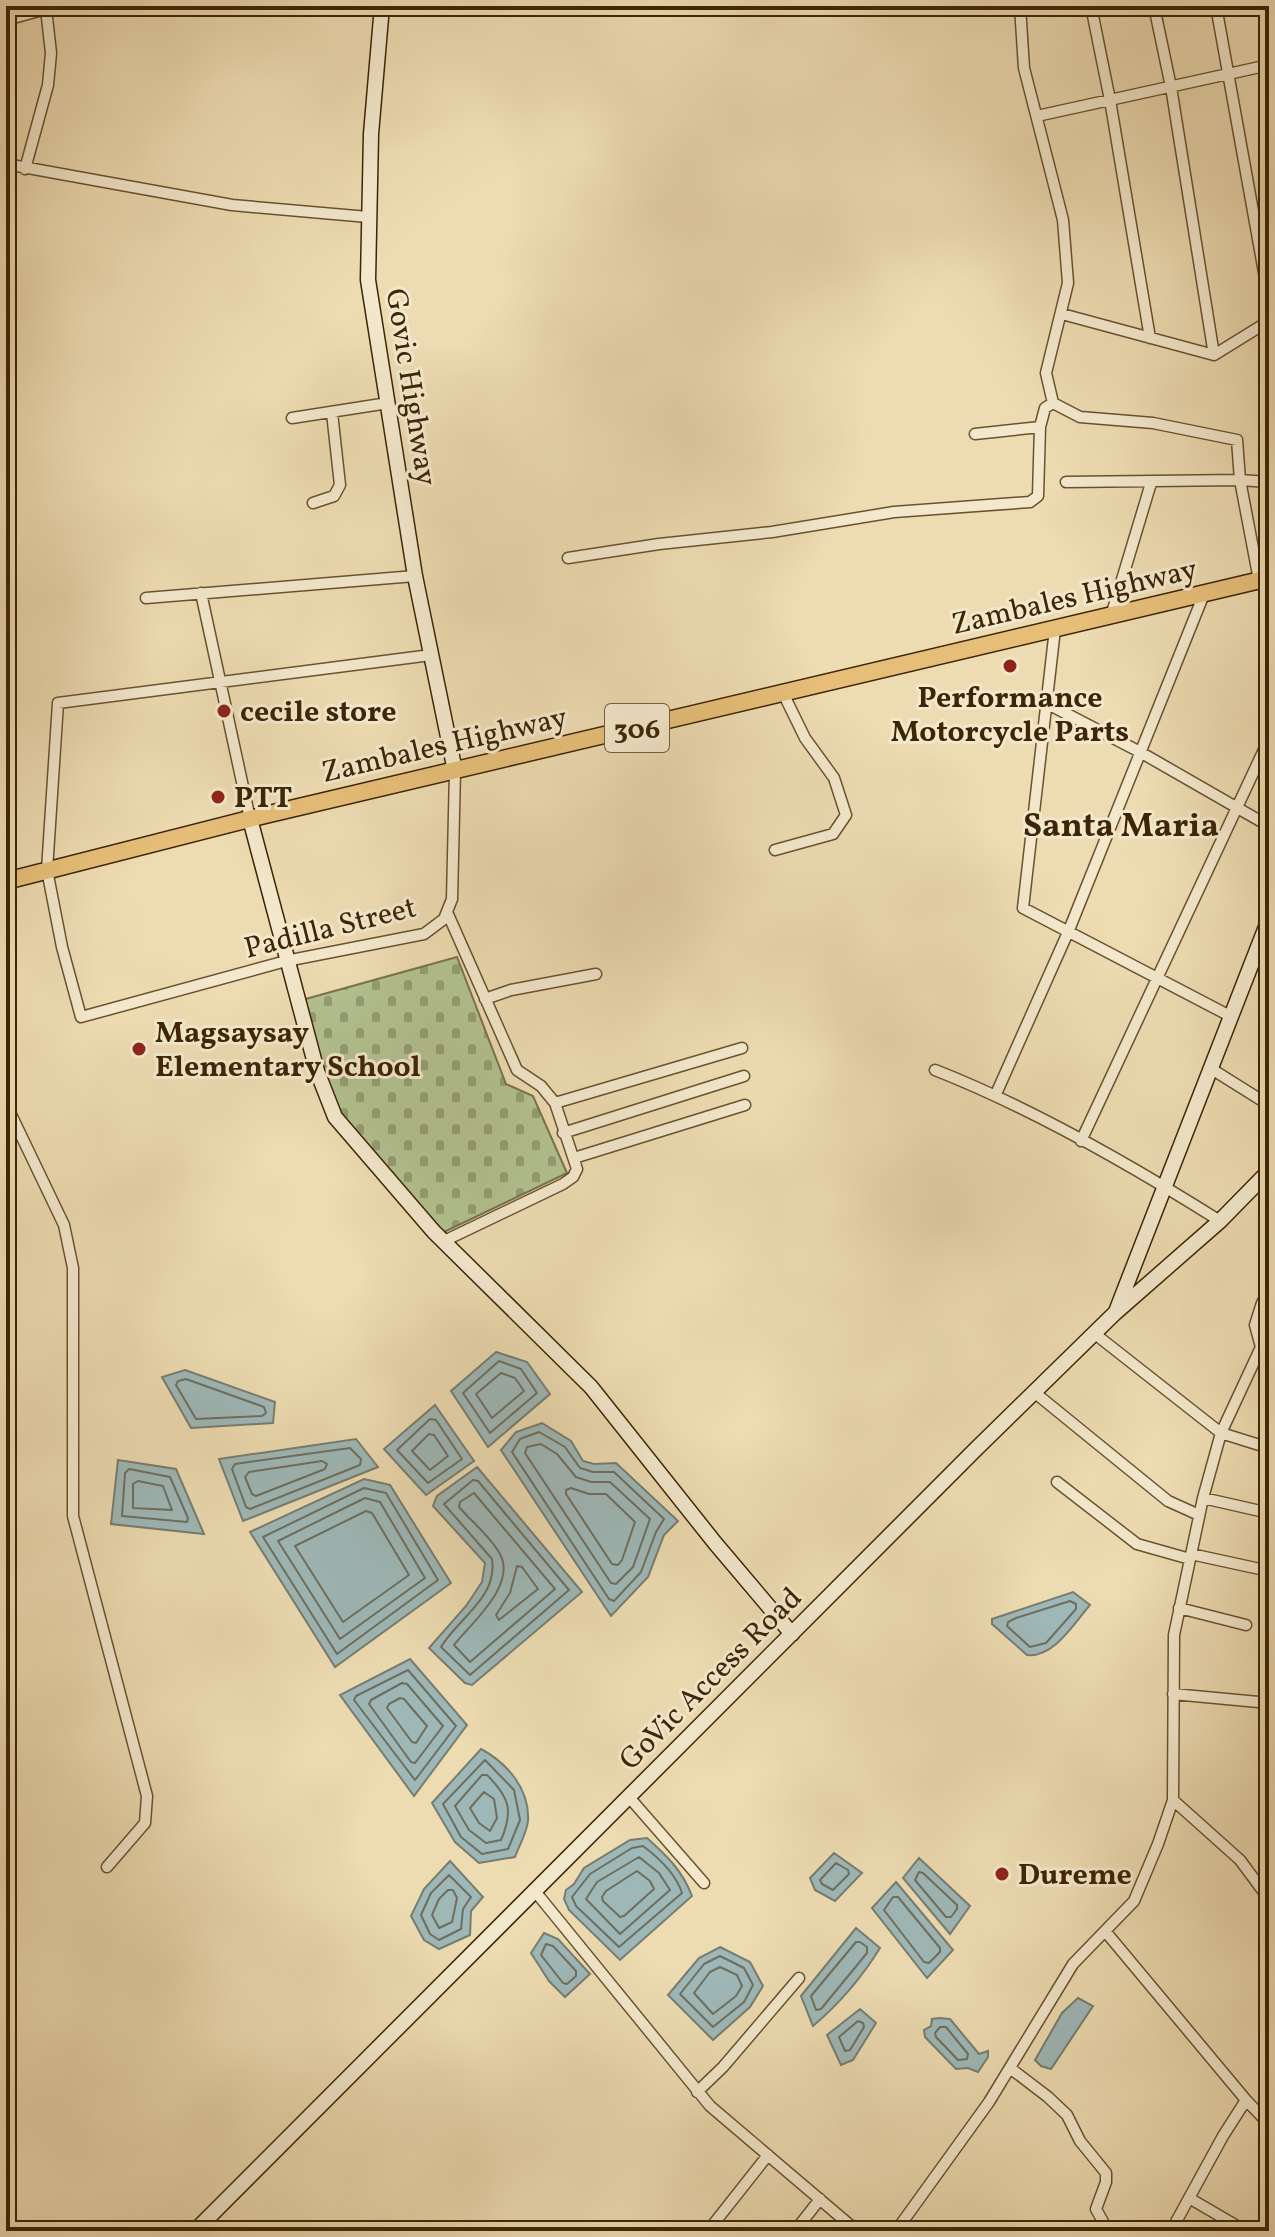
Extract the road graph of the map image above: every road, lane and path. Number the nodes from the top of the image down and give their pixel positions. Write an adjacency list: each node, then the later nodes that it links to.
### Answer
1 (128, 6): 7 (street)
2 (382, 6): 16 (main road, Govic Highway)
3 (1020, 6): 13 (street)
4 (1091, 6): 12 (street)
5 (1154, 6): 11 (street)
6 (1216, 6): 10 (street)
7 (46, 9): 8 (street); 15 (street)
8 (6, 20)
9 (1269, 65): 10 (street)
10 (1229, 74): 11 (street); 17 (street)
11 (1171, 87): 12 (street); 21 (street)
12 (1110, 100): 13 (street); 20 (street)
13 (1037, 116): 18 (street)
14 (6, 164): 15 (street)
15 (25, 169): 16 (street)
16 (368, 217): 22 (main road, Govic Highway)
17 (1269, 300)
18 (1062, 314): 20 (street); 23 (street)
19 (1269, 321): 21 (street)
20 (1150, 338): 21 (street)
21 (1214, 355)
22 (388, 403): 24 (street); 34 (main road, Govic Highway)
23 (1053, 403): 26 (street); 28 (street)
24 (332, 413): 25 (street); 32 (street)
25 (292, 418)
26 (1040, 427): 27 (street); 33 (street)
27 (975, 434)
28 (1240, 480): 30 (street); 31 (street); 35 (street)
29 (1066, 482): 31 (street)
30 (1269, 482)
31 (1151, 483): 39 (street)
32 (313, 503)
33 (568, 558)
34 (415, 576): 36 (street); 41 (main road, Govic Highway)
35 (1264, 579): 37 (main road, Zambales Highway / 306)
36 (201, 593): 38 (street); 42 (street)
37 (1204, 594): 39 (main road, Zambales Highway / 306); 46 (street)
38 (146, 598)
39 (1111, 616): 40 (main road, Zambales Highway / 306)
40 (1055, 629): 43 (main road, Zambales Highway / 306); 44 (street)
41 (431, 655): 42 (street); 47 (main road, Govic Highway)
42 (220, 682): 49 (street); 52 (street)
43 (783, 693): 47 (main road, Zambales Highway / 306); 51 (street)
44 (1046, 703): 46 (street); 56 (street)
45 (1269, 739): 48 (street)
46 (1140, 752): 48 (street); 56 (street)
47 (455, 771): 49 (main road, Zambales Highway / 306); 54 (street, Padilla Street)
48 (1238, 809): 50 (street); 59 (street)
49 (250, 819): 52 (main road, Zambales Highway / 306); 57 (main road)
50 (1269, 826)
51 (775, 850)
52 (47, 870): 53 (main road, Zambales Highway / 306); 57 (street, Padilla Street)
53 (6, 881)
54 (447, 912): 57 (street, Padilla Street); 60 (street)
55 (1268, 925): 61 (main road)
56 (1069, 930): 59 (street); 66 (street)
57 (286, 961): 77 (main road)
58 (596, 974): 60 (street)
59 (1156, 978): 61 (street); 72 (street)
60 (485, 999): 67 (street)
61 (1230, 1016): 63 (main road)
62 (742, 1048): 67 (street)
63 (1210, 1068): 70 (street); 75 (main road)
64 (935, 1070): 66 (street)
65 (744, 1076): 71 (street)
66 (996, 1094): 72 (street)
67 (555, 1103): 71 (street)
68 (6, 1104): 97 (street)
69 (745, 1105): 73 (street)
70 (1269, 1105)
71 (563, 1133): 73 (street)
72 (1081, 1141): 75 (street)
73 (574, 1158): 77 (street)
74 (1269, 1171): 76 (main road, GoVic Access Road)
75 (1165, 1186): 76 (street); 79 (main road)
76 (1220, 1221): 79 (main road, GoVic Access Road)
77 (444, 1241): 92 (main road)
78 (1269, 1291): 82 (street)
79 (1115, 1313): 80 (main road, GoVic Access Road)
80 (1095, 1334): 81 (main road, GoVic Access Road); 82 (street)
81 (1034, 1392): 87 (street); 92 (main road, GoVic Access Road)
82 (1221, 1433): 83 (street); 85 (street)
83 (1269, 1448)
84 (1057, 1482): 88 (street)
85 (1203, 1498): 86 (street); 87 (street)
86 (1269, 1513)
87 (1199, 1515): 88 (street)
88 (1191, 1557): 89 (street); 90 (street)
89 (1269, 1571)
90 (1179, 1608): 91 (street); 93 (street)
91 (1246, 1625)
92 (792, 1634): 95 (main road, GoVic Access Road)
93 (1173, 1694): 94 (street); 96 (street)
94 (1269, 1703)
95 (628, 1796): 98 (street); 99 (main road, GoVic Access Road)
96 (1173, 1800): 100 (street); 101 (street)
97 (107, 1867)
98 (704, 1883)
99 (534, 1890): 104 (street); 111 (main road, GoVic Access Road)
100 (1269, 1899)
101 (1105, 1931): 103 (street); 105 (street)
102 (799, 1978): 104 (street)
103 (1010, 2068): 115 (street); 116 (street)
104 (697, 2092): 107 (street)
105 (1246, 2100): 106 (street); 108 (street)
106 (1269, 2124)
107 (768, 2155): 109 (street); 112 (street)
108 (1189, 2198): 110 (street); 117 (street)
109 (820, 2199): 113 (street); 114 (street)
110 (1237, 2226)
111 (195, 2231)
112 (708, 2231)
113 (795, 2231)
114 (857, 2231)
115 (896, 2231)
116 (1108, 2231)
117 (1171, 2231)

